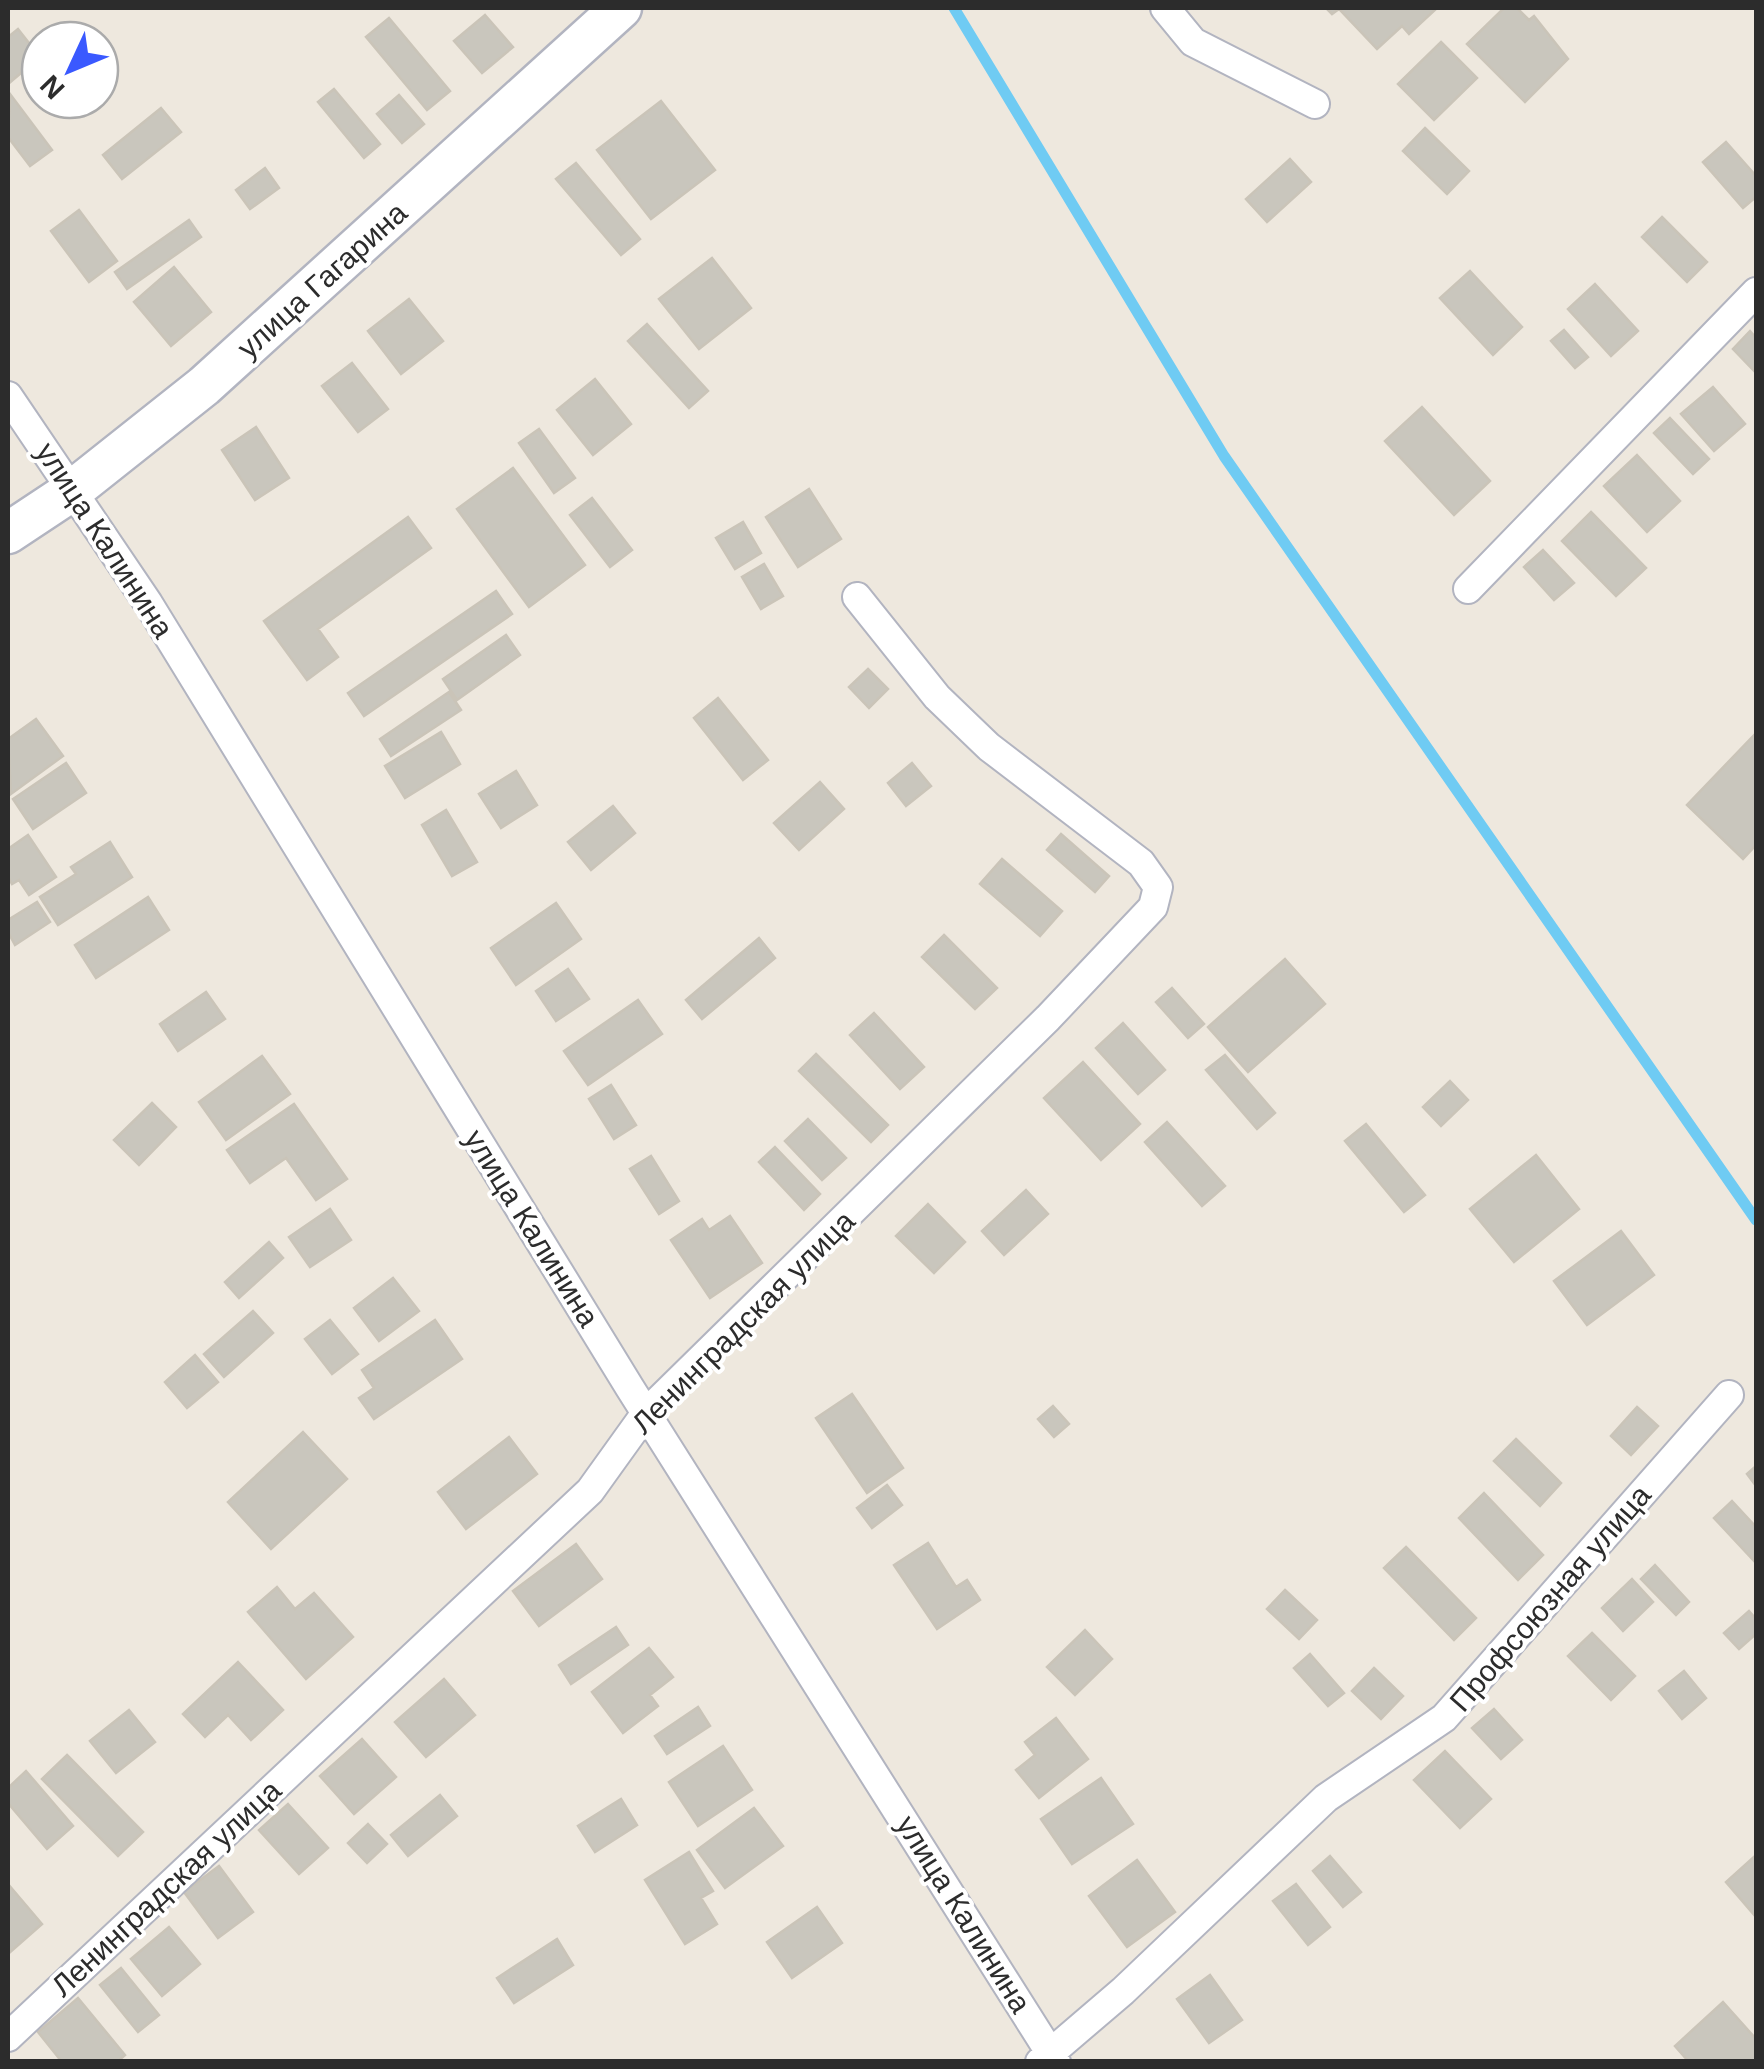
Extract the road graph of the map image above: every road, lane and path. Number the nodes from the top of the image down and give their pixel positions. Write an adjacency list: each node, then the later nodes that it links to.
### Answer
1 (620, 8): 6 (street, улица Гагарина)
2 (1165, 8): 3 (street)
3 (1315, 104)
4 (1756, 292): 8 (street)
5 (8, 396): 6 (street, улица Калинина)
6 (74, 490): 7 (street, улица Гагарина); 11 (street, улица Калинина)
7 (8, 533)
8 (1468, 589)
9 (857, 597): 11 (street, Ленинградская улица)
10 (1729, 1395): 13 (street, Профсоюзная улица)
11 (646, 1413): 12 (street, Ленинградская улица); 13 (street, улица Калинина)
12 (8, 2037)
13 (1049, 2059)

